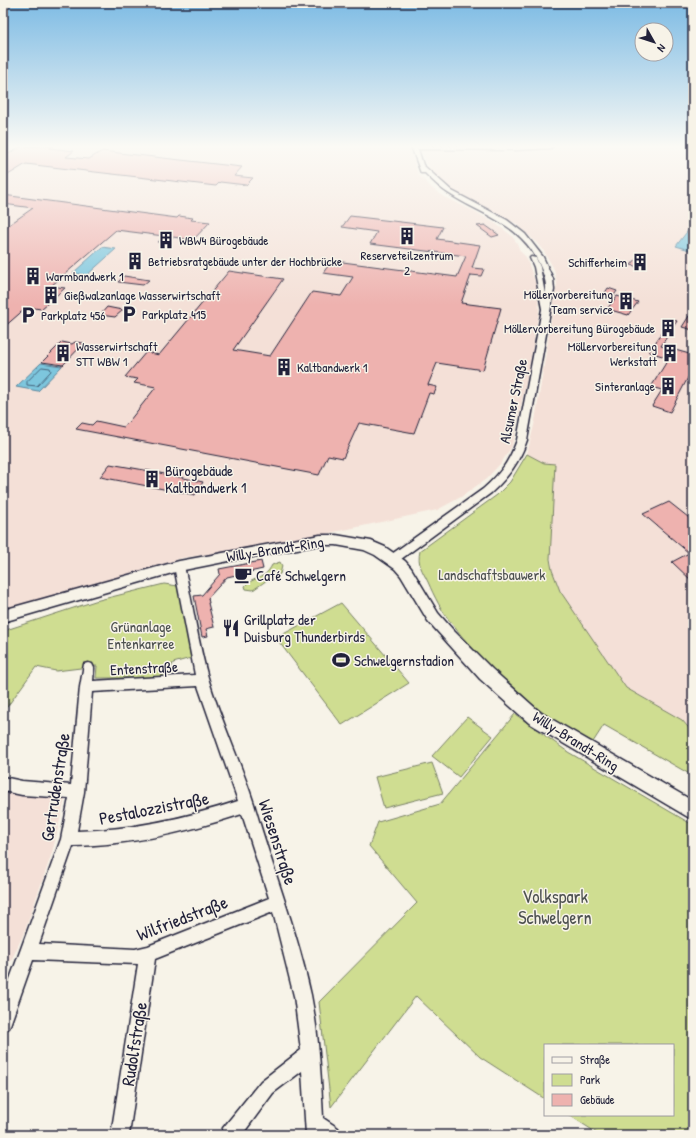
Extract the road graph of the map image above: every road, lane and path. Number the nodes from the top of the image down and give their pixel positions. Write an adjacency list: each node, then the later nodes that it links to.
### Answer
1 (459, 199): 2 (street, Alsumer Straße)
2 (393, 559): 3 (main road, Willy-Brandt-Ring); 11 (main road, Willy-Brandt-Ring)
3 (179, 566): 4 (main road, Willy-Brandt-Ring); 6 (street, Wiesenstraße)
4 (3, 616)
5 (88, 668): 7 (street, Gertrudenstraße)
6 (203, 680): 7 (street, Entenstraße); 10 (street, Wiesenstraße)
7 (86, 687): 9 (street, Gertrudenstraße)
8 (3, 784): 9 (street)
9 (77, 792): 12 (street, Gertrudenstraße)
10 (247, 805): 12 (street, Pestalozzistraße); 13 (street, Wiesenstraße)
11 (693, 811)
12 (68, 839): 14 (street, Gertrudenstraße)
13 (278, 902): 15 (street, Wilfriedstraße); 17 (street, Wiesenstraße)
14 (27, 952): 15 (street, Wilfriedstraße); 16 (street, Gertrudenstraße)
15 (148, 954): 19 (street, Rudolfstraße)
16 (3, 1022)
17 (311, 1053): 18 (street, Wiesenstraße); 20 (street)
18 (315, 1129): 21 (street)
19 (120, 1135)
20 (230, 1135)
21 (331, 1135)

